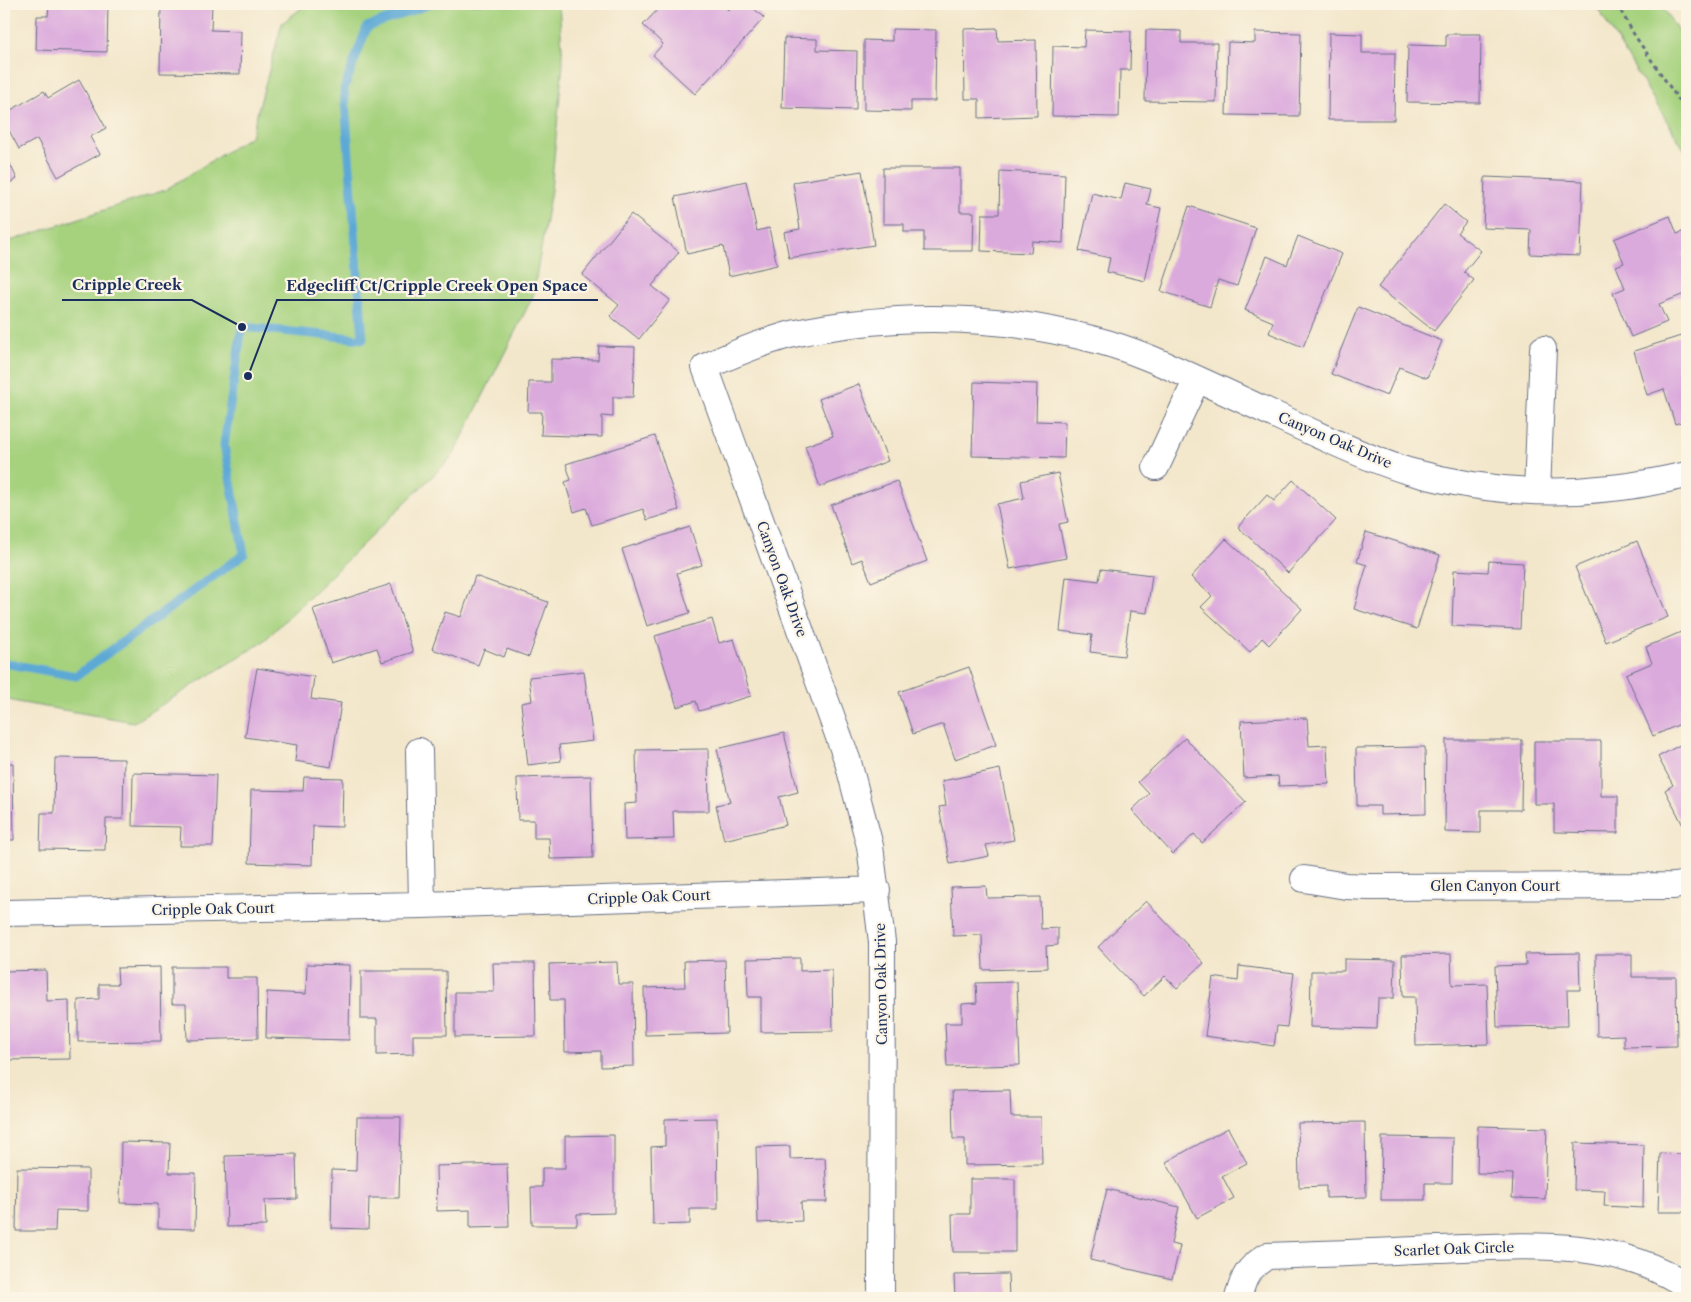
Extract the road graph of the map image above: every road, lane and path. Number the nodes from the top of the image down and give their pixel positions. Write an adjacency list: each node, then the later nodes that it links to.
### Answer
1 (1617, 4): 2 (path)
2 (1687, 112)
3 (1543, 349): 7 (street)
4 (1197, 379): 5 (street); 7 (street, Canyon Oak Drive); 11 (street, Canyon Oak Drive)
5 (1156, 467)
6 (1687, 475): 7 (street, Canyon Oak Drive)
7 (1537, 491)
8 (419, 751): 12 (street)
9 (1304, 879): 10 (street, Glen Canyon Court)
10 (1687, 884)
11 (877, 890): 12 (street, Cripple Oak Court); 15 (street, Canyon Oak Drive)
12 (422, 905): 13 (street, Cripple Oak Court)
13 (4, 913)
14 (1687, 1286): 16 (street, Scarlet Oak Circle)
15 (881, 1298)
16 (1238, 1298)

